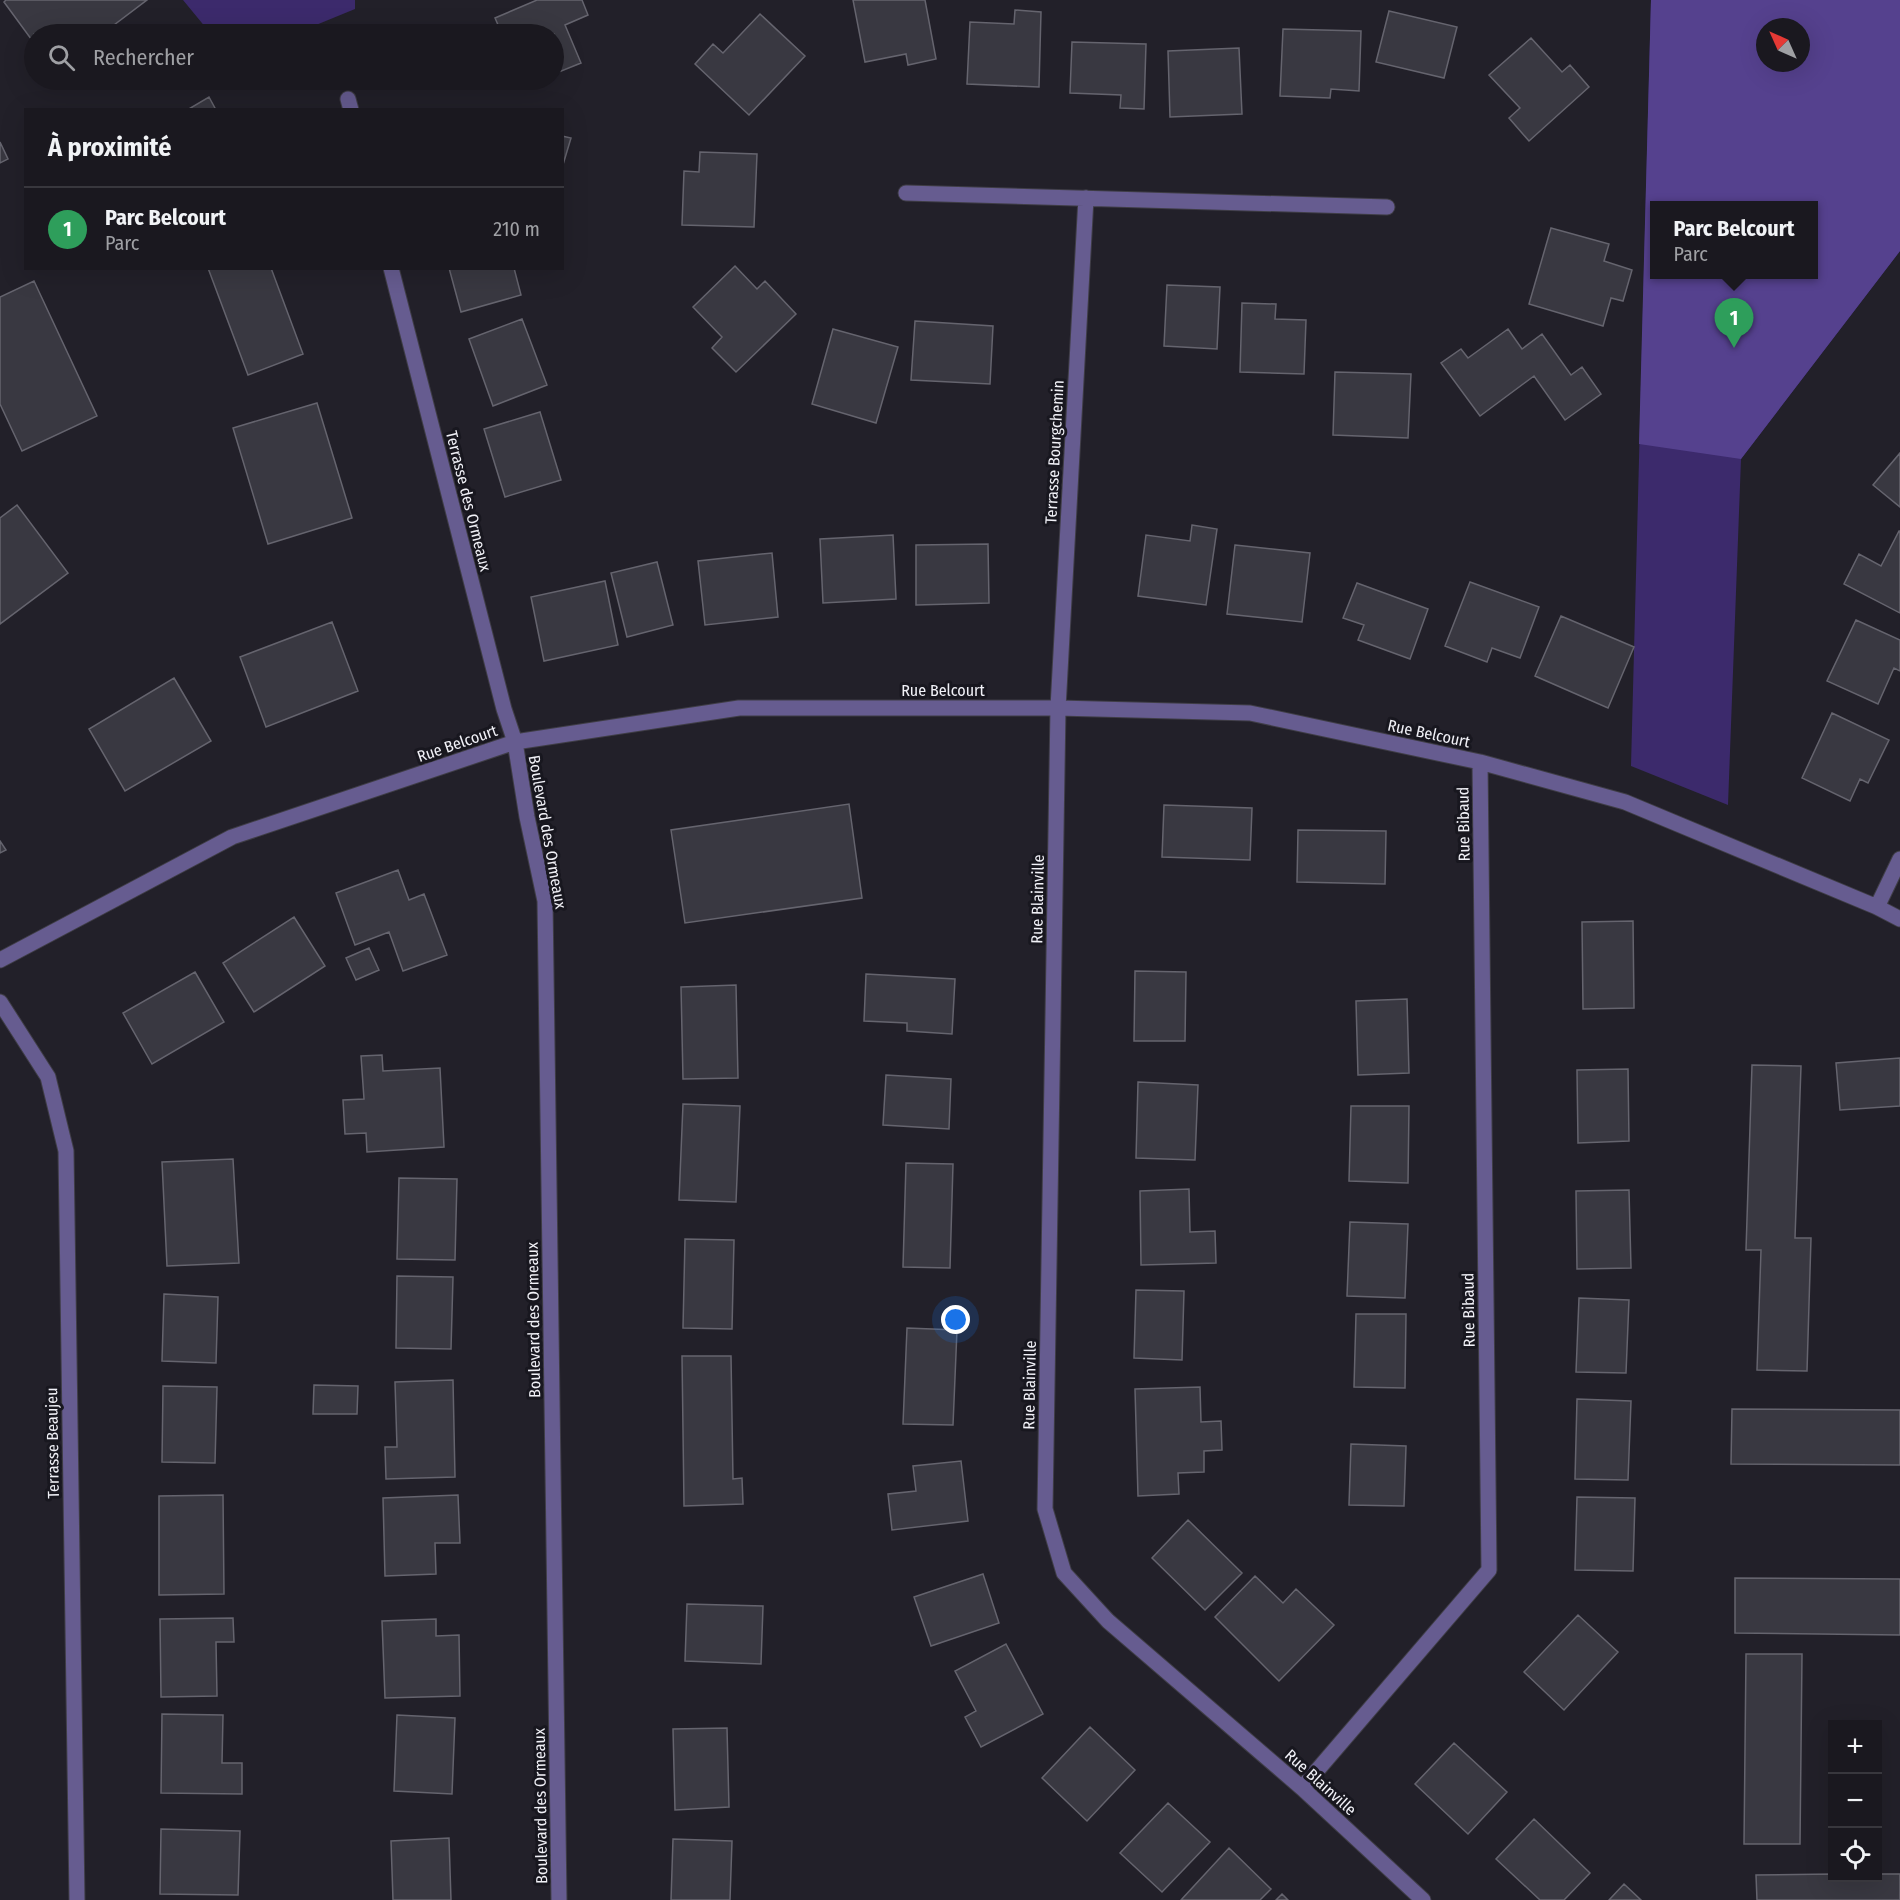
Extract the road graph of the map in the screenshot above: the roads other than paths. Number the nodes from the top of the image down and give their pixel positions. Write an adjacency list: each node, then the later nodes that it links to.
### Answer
1 (906, 193): 2 (street)
2 (1086, 198): 3 (street); 5 (street, Terrasse Bourgchemin)
3 (1387, 207)
4 (393, 270): 6 (street, Terrasse des Ormeaux)
5 (1058, 708): 6 (street, Rue Belcourt); 7 (street, Rue Belcourt); 13 (street, Rue Blainville)
6 (515, 742): 11 (street, Rue Belcourt); 15 (street, Boulevard des Ormeaux)
7 (1480, 762): 9 (street, Rue Belcourt); 13 (street, Rue Bibaud)
8 (1900, 859): 9 (street)
9 (1877, 907): 10 (street, Rue Belcourt)
10 (1900, 919)
11 (0, 960)
12 (0, 1002): 14 (street, Terrasse Beaujeu)
13 (1302, 1788): 16 (street, Rue Blainville)
14 (77, 1900)
15 (559, 1900)
16 (1423, 1900)

